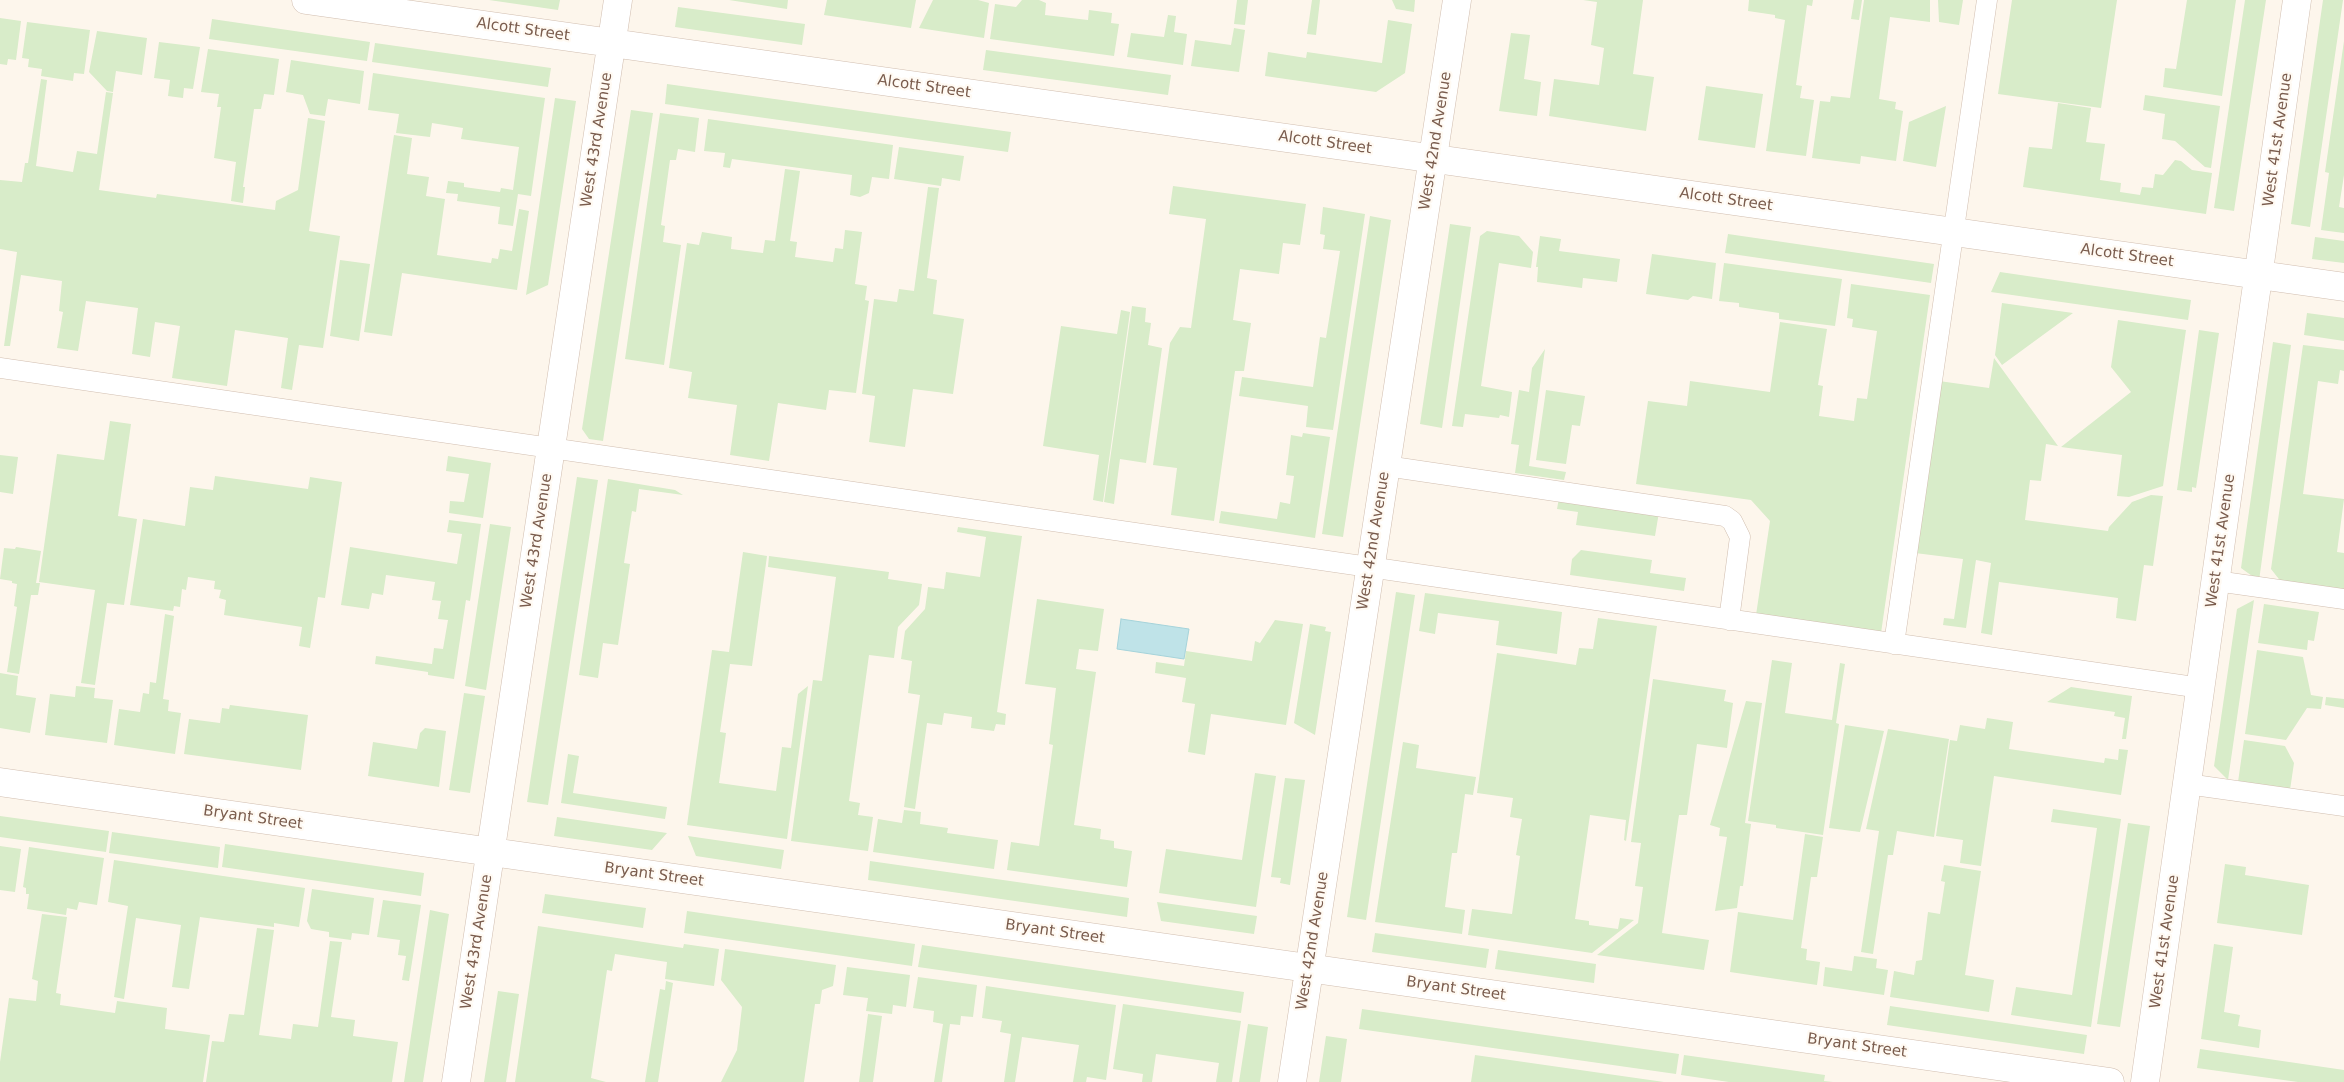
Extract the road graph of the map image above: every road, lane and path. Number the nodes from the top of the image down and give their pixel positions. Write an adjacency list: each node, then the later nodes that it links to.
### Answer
1 (306, 0): 6 (street, Alcott Street)
2 (618, 0): 6 (street, West 43rd Avenue)
3 (1457, 0): 7 (street, West 42nd Avenue)
4 (1987, 0): 8 (lane)
5 (2297, 0): 9 (street, West 41st Avenue)
6 (612, 43): 7 (street, Alcott Street); 12 (street, West 43rd Avenue)
7 (1433, 158): 8 (street, Alcott Street); 13 (street, West 42nd Avenue)
8 (1954, 232): 9 (street, Alcott Street); 18 (lane)
9 (2259, 275): 10 (street, Alcott Street); 15 (street, West 41st Avenue)
10 (2344, 287)
11 (0, 368): 12 (lane)
12 (550, 448): 14 (lane); 23 (street, West 43rd Avenue)
13 (1386, 466): 14 (street, West 42nd Avenue); 17 (lane)
14 (1370, 568): 17 (lane); 24 (street, West 42nd Avenue)
15 (2216, 581): 16 (lane); 19 (street, West 41st Avenue)
16 (2344, 599)
17 (1729, 620): 18 (lane)
18 (1894, 644): 19 (lane)
19 (2201, 688): 21 (street, West 41st Avenue)
20 (0, 782): 23 (street, Bryant Street)
21 (2187, 784): 22 (lane); 28 (street, West 41st Avenue)
22 (2344, 806)
23 (490, 852): 24 (street, Bryant Street); 25 (street, West 43rd Avenue)
24 (1309, 968): 26 (street, West 42nd Avenue); 27 (street, Bryant Street)
25 (456, 1082)
26 (1292, 1082)
27 (2110, 1082)
28 (2145, 1082)

